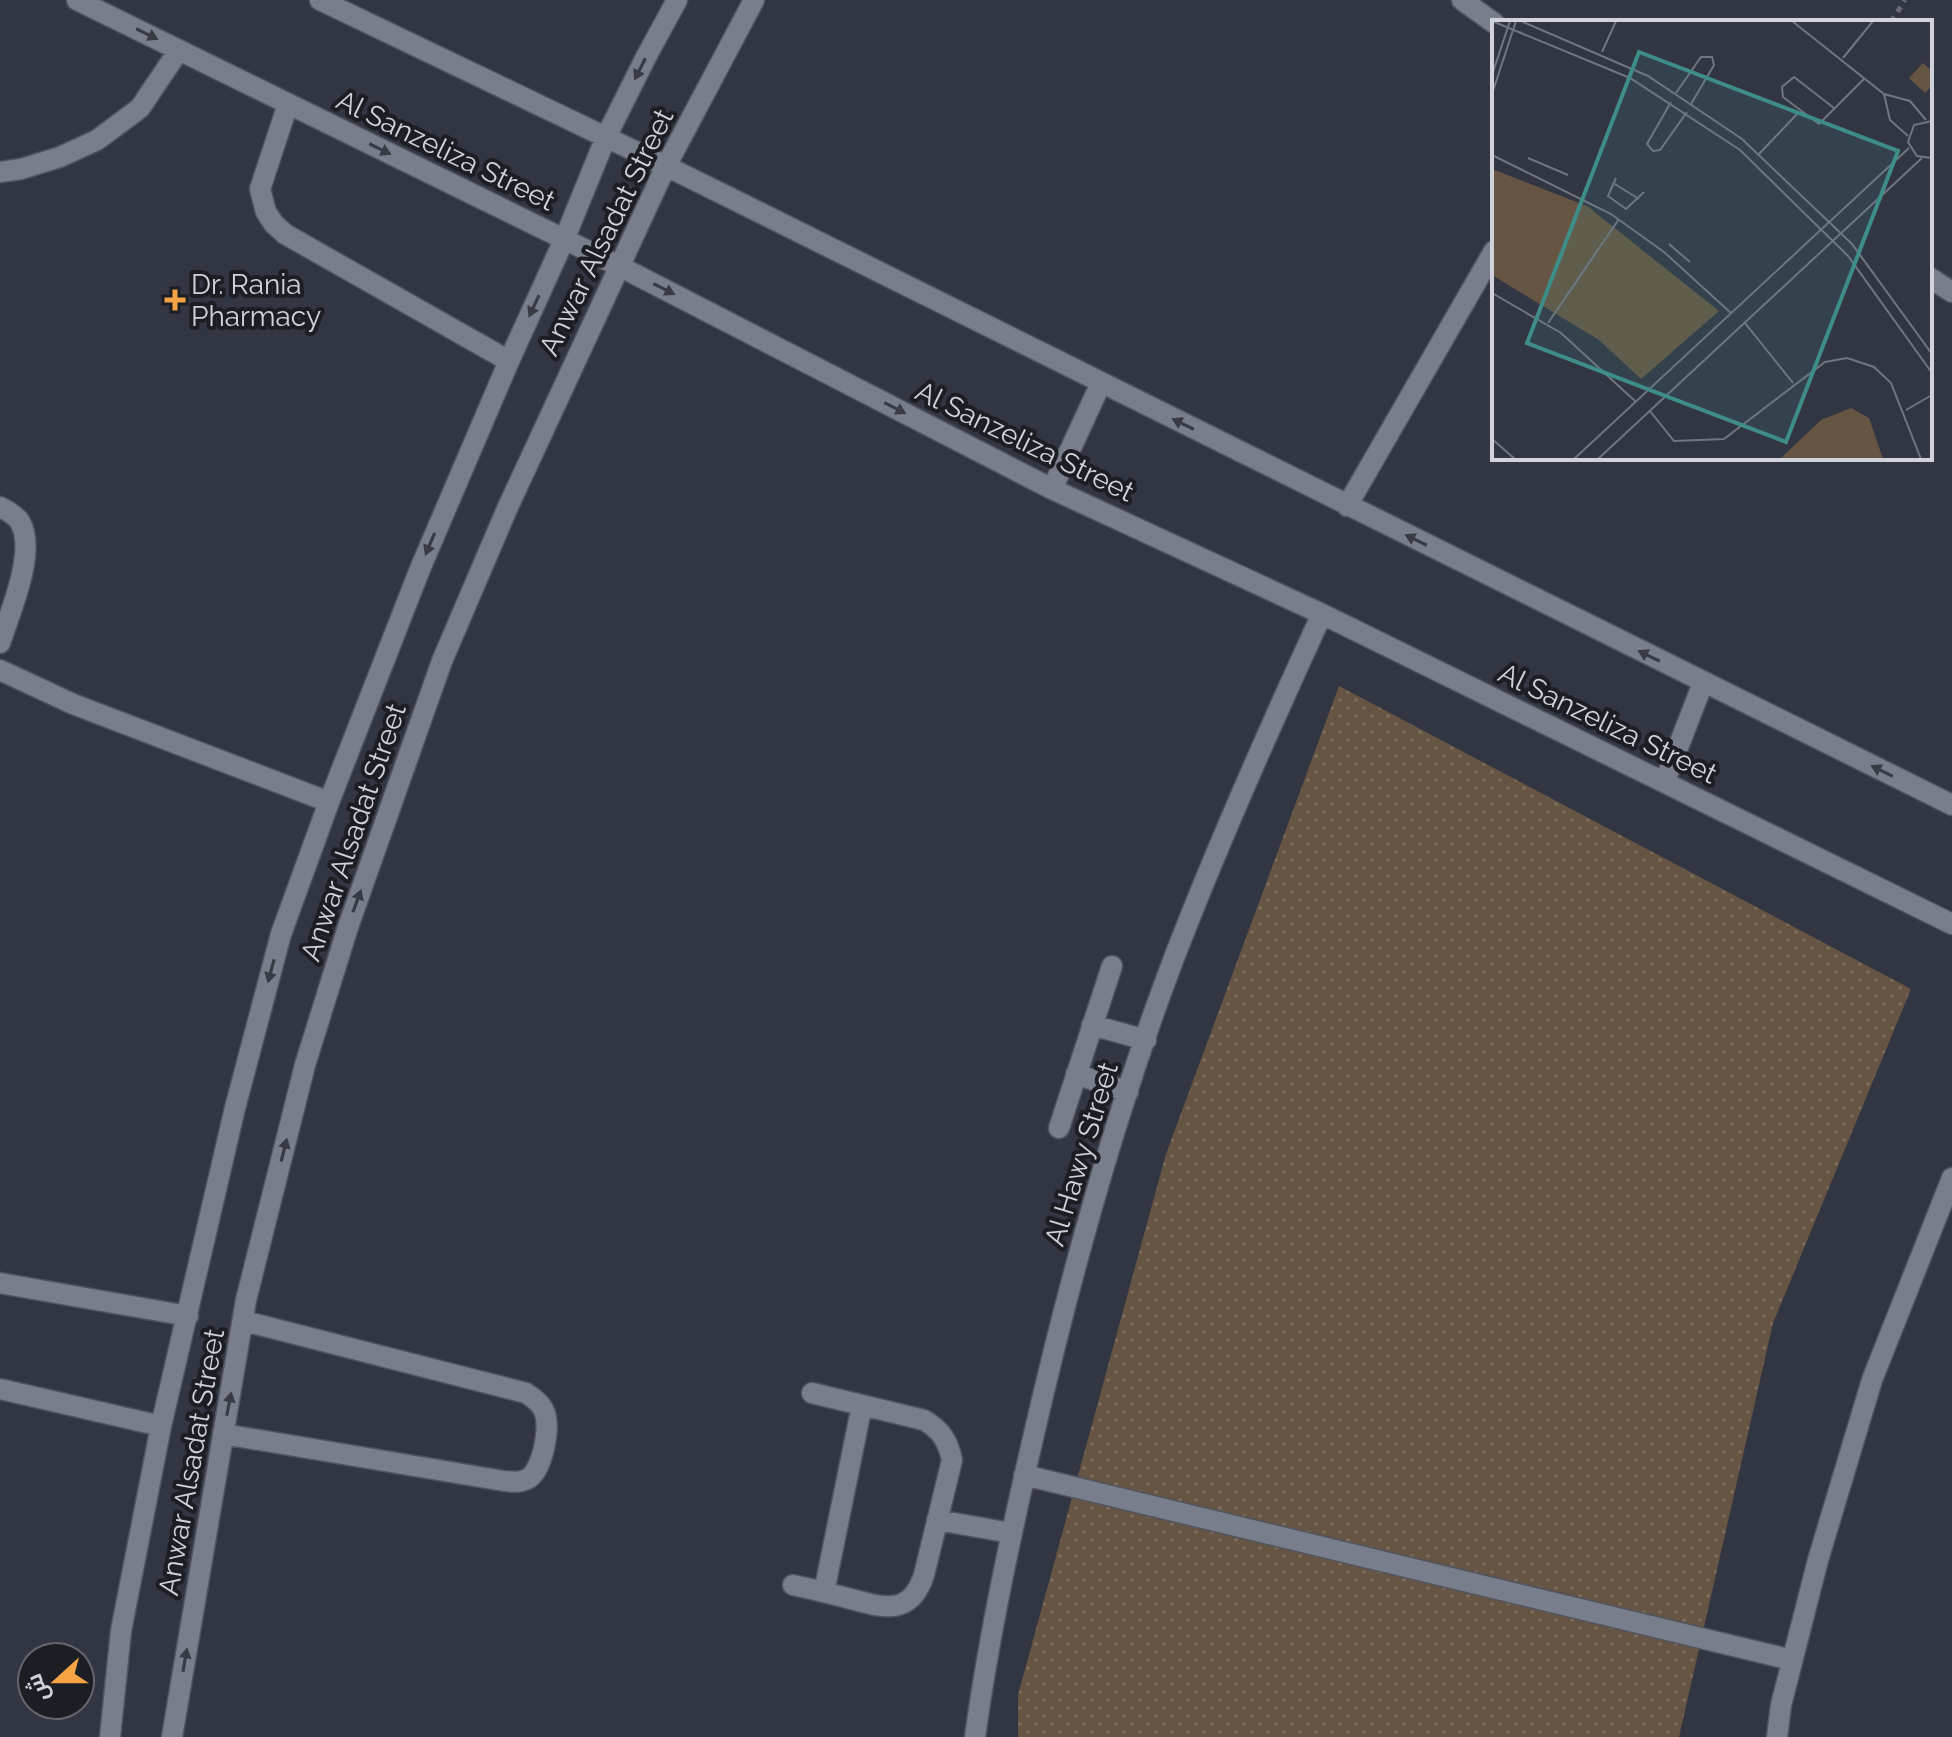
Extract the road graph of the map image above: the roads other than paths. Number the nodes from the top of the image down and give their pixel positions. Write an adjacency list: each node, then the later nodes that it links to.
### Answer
1 (77, 0): 7 (street, Al Sanzeliza Street, one-way to 7)
2 (320, 0): 9 (street)
3 (677, 0): 9 (street, Anwar Alsadat Street, one-way to 9)
4 (754, 0): 10 (street, Anwar Alsadat Street)
5 (1462, 0): 6 (street)
6 (1492, 22)
7 (179, 50): 8 (street, Al Sanzeliza Street); 11 (street)
8 (288, 104): 12 (street, Al Sanzeliza Street, one-way to 12); 17 (street)
9 (606, 137): 10 (street); 12 (street, Anwar Alsadat Street)
10 (666, 166): 14 (street, Anwar Alsadat Street); 18 (street)
11 (0, 172)
12 (564, 240): 14 (street, Al Sanzeliza Street); 17 (street, Anwar Alsadat Street, one-way to 17)
13 (1492, 254): 20 (street)
14 (619, 266): 19 (street, Al Sanzeliza Street, one-way to 19); 39 (street, Anwar Alsadat Street, one-way to 14)
15 (1932, 279): 16 (street)
16 (1952, 292)
17 (509, 361): 27 (street, Anwar Alsadat Street, one-way to 27)
18 (1101, 383): 19 (street); 20 (street, one-way to 18)
19 (1052, 489): 22 (street, Al Sanzeliza Street)
20 (1347, 506): 25 (street, one-way to 20)
21 (0, 507): 23 (street)
22 (1322, 614): 26 (street, Al Sanzeliza Street); 32 (street, Al Hawy Street)
23 (0, 643)
24 (0, 670): 27 (street)
25 (1703, 683): 26 (street); 28 (street, one-way to 25)
26 (1665, 781): 29 (street, Al Sanzeliza Street)
27 (329, 802): 38 (street, Anwar Alsadat Street, one-way to 38)
28 (1952, 805)
29 (1952, 924)
30 (1112, 966): 31 (street)
31 (1092, 1025): 32 (street); 33 (street)
32 (1146, 1040): 34 (street, Al Hawy Street)
33 (1076, 1074): 34 (street); 35 (street)
34 (1128, 1092): 45 (street, Al Hawy Street)
35 (1059, 1128)
36 (1952, 1178): 50 (street)
37 (0, 1283): 38 (street)
38 (188, 1316): 43 (street, Anwar Alsadat Street)
39 (244, 1321): 44 (street, Anwar Alsadat Street, one-way to 39); 44 (street)
40 (0, 1389): 43 (street)
41 (812, 1393): 42 (street)
42 (862, 1405): 46 (street); 49 (street)
43 (161, 1426): 51 (street, Anwar Alsadat Street)
44 (223, 1434): 52 (street, Anwar Alsadat Street, one-way to 44)
45 (1024, 1475): 47 (street, Al Hawy Street); 50 (street)
46 (937, 1520): 47 (street); 49 (street)
47 (1011, 1533): 53 (street, Al Hawy Street)
48 (793, 1585): 49 (street)
49 (824, 1592)
50 (1792, 1660): 54 (street)
51 (110, 1737)
52 (172, 1737)
53 (975, 1737)
54 (1777, 1737)

